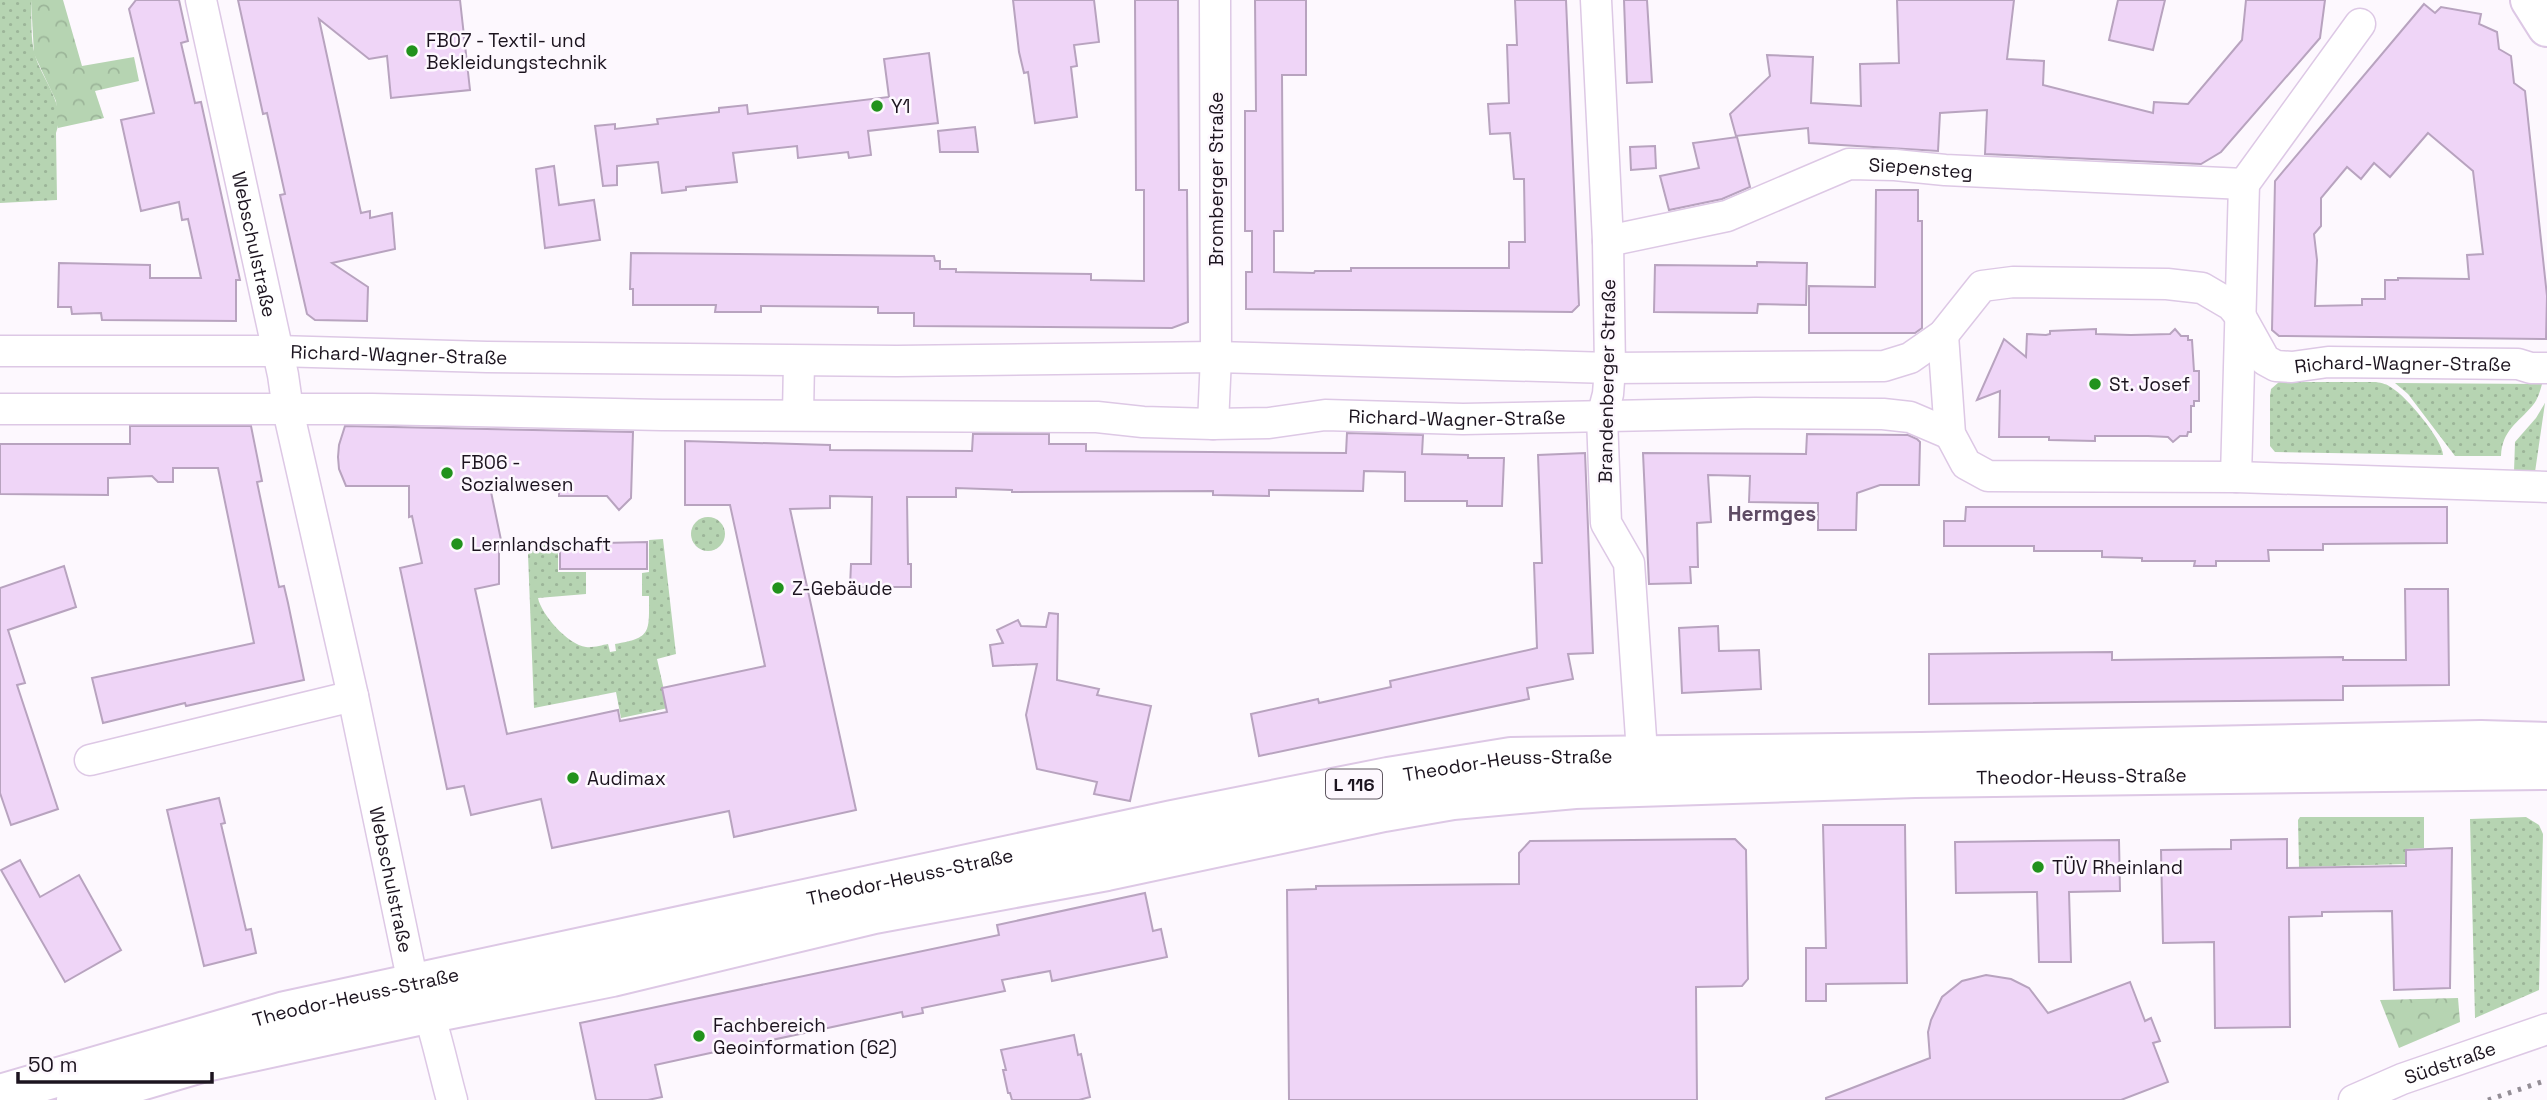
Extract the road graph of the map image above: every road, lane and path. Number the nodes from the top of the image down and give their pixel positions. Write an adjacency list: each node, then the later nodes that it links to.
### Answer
1 (201, 0): 12 (street, Webschulstraße)
2 (1215, 0): 13 (street, Bromberger Straße)
3 (1596, 0): 8 (street, Brandenberger Straße)
4 (2530, 0): 6 (main road)
5 (2360, 24): 7 (street)
6 (2547, 27)
7 (2244, 184): 8 (street, Siepensteg); 9 (street)
8 (1608, 242): 15 (street, Brandenberger Straße)
9 (2241, 317): 10 (street, Richard-Wagner-Straße); 16 (street, Richard-Wagner-Straße); 23 (street)
10 (1943, 335): 15 (street, Richard-Wagner-Straße); 22 (street)
11 (0, 351): 12 (street, Richard-Wagner-Straße)
12 (277, 351): 14 (street, Richard-Wagner-Straße); 18 (street, Webschulstraße)
13 (1216, 357): 14 (street, Richard-Wagner-Straße); 15 (street, Richard-Wagner-Straße); 21 (street)
14 (799, 360): 19 (street)
15 (1610, 368): 20 (street, Brandenberger Straße)
16 (2547, 368)
17 (0, 409): 18 (street, Richard-Wagner-Straße)
18 (288, 410): 19 (street, Richard-Wagner-Straße); 25 (street, Webschulstraße)
19 (798, 415): 21 (street, Richard-Wagner-Straße)
20 (1602, 417): 21 (street, Richard-Wagner-Straße); 22 (street, Richard-Wagner-Straße); 27 (street, Brandenberger Straße)
21 (1213, 424)
22 (1950, 434): 23 (street)
23 (2236, 477): 24 (street)
24 (2547, 487)
25 (353, 696): 28 (street); 31 (street, Webschulstraße)
26 (2547, 742): 27 (main road, Theodor-Heuss-Straße / L 116)
27 (1642, 755): 30 (street, Theodor-Heuss-Straße); 31 (main road, Theodor-Heuss-Straße / L 116)
28 (90, 760)
29 (2547, 770): 30 (main road, Theodor-Heuss-Straße / L 116)
30 (1575, 789): 31 (main road, Theodor-Heuss-Straße / L 116)
31 (418, 988): 33 (main road, Theodor-Heuss-Straße / L 116); 36 (street, Webschulstraße)
32 (2547, 1029): 37 (street, Südstraße)
33 (193, 1051): 34 (main road, L 116); 35 (main road, L 116)
34 (0, 1094)
35 (76, 1100)
36 (452, 1100)
37 (2354, 1100)

